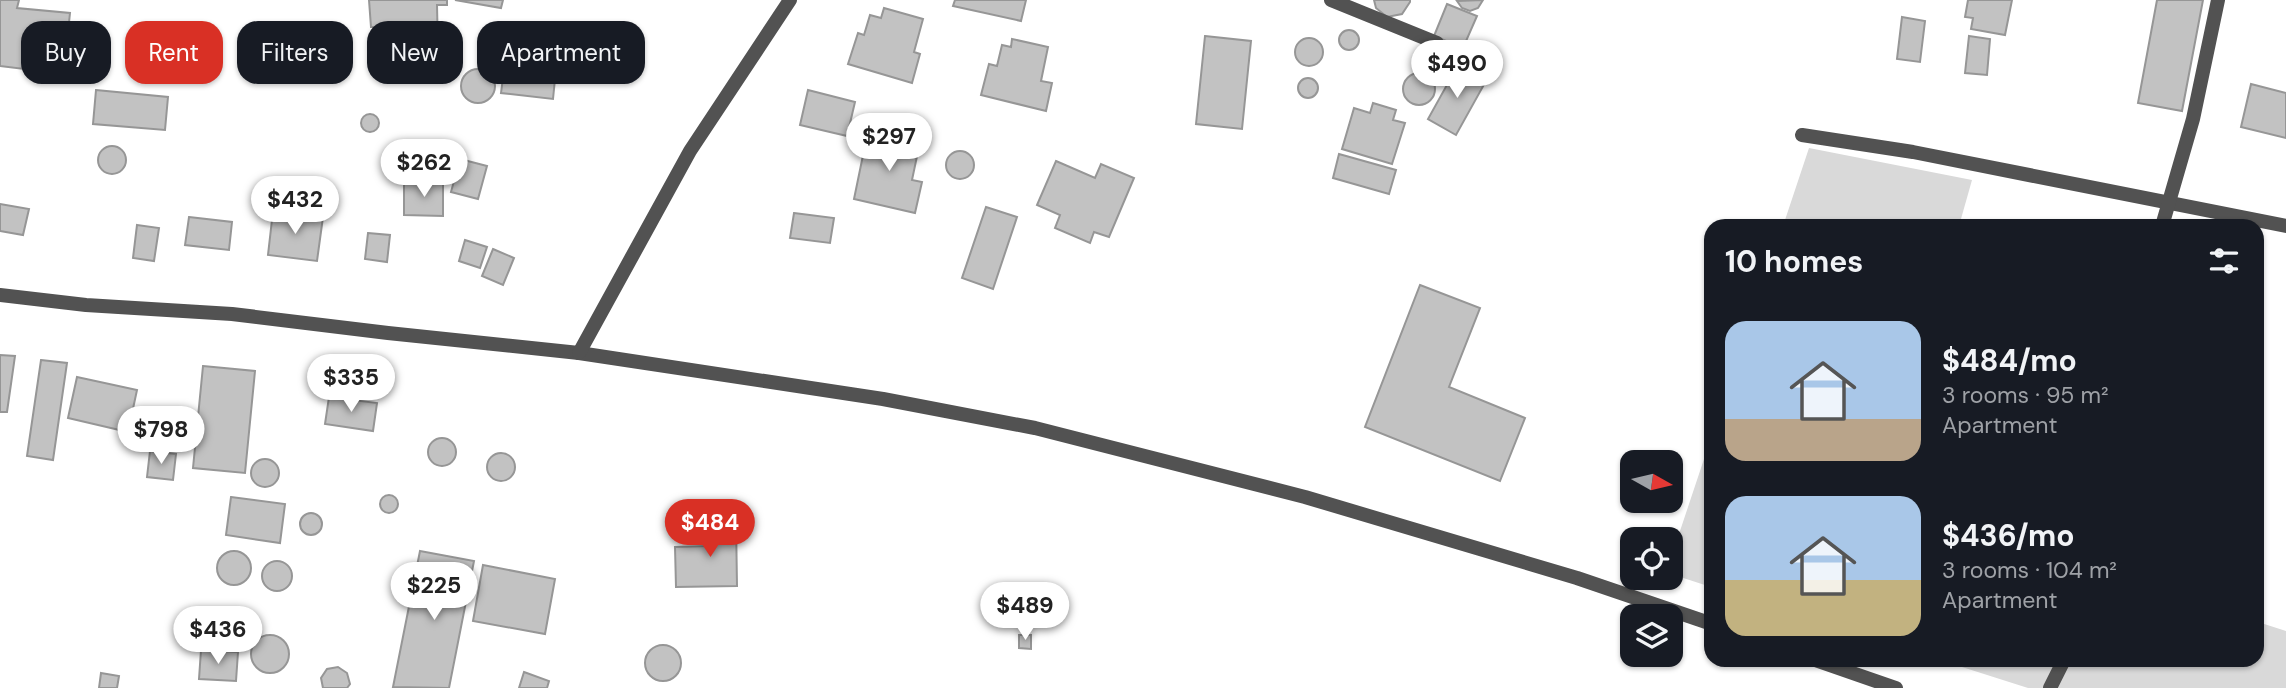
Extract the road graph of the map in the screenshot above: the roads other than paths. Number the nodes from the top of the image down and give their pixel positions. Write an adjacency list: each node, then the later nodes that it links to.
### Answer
1 (790, 0): 12 (street)
2 (1331, 0): 4 (street)
3 (2218, 0): 6 (street)
4 (1437, 43)
5 (1802, 135): 6 (street)
6 (2169, 204): 7 (street); 8 (street)
7 (2164, 219)
8 (2249, 219)
9 (2264, 222): 10 (street)
10 (2286, 226)
11 (0, 295): 12 (street)
12 (579, 353): 13 (street)
13 (1704, 621)
14 (1835, 667): 16 (street)
15 (2060, 667): 17 (street)
16 (1896, 688)
17 (2050, 688)

